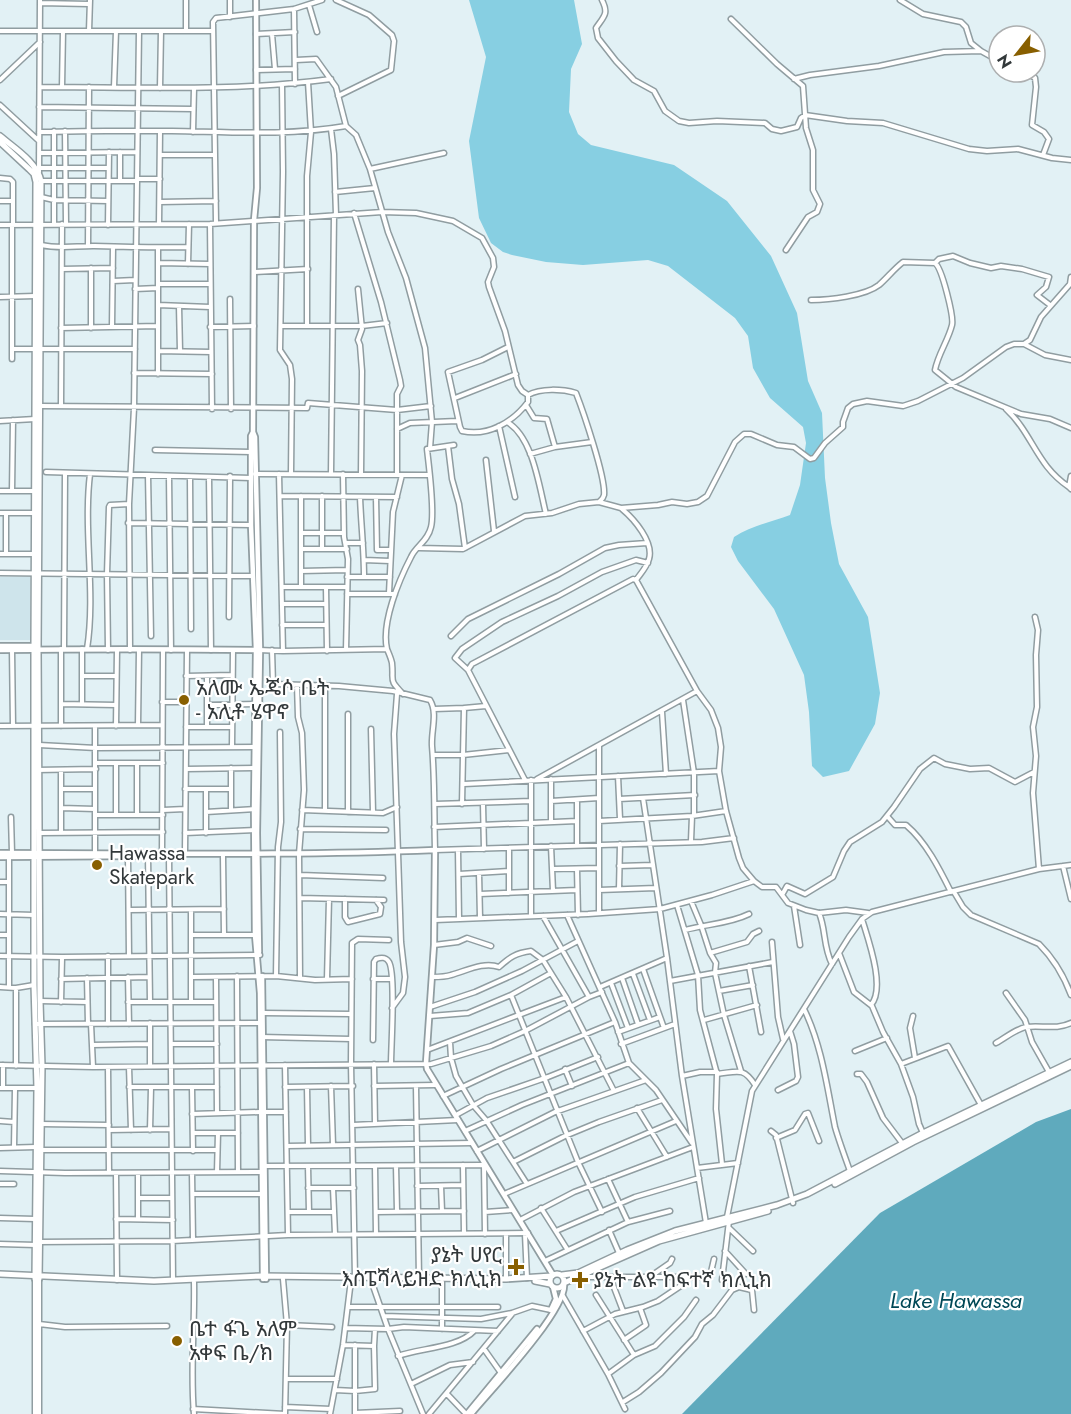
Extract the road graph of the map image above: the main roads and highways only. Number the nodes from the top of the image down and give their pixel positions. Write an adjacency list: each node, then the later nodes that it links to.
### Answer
1 (0, 136): 3 (main road)
2 (0, 142): 3 (main road)
3 (38, 225): 4 (main road); 4 (main road)
4 (38, 348): 5 (main road); 5 (main road)
5 (37, 419): 6 (main road)
6 (37, 727): 7 (main road); 7 (main road)
7 (37, 770): 8 (main road); 8 (main road)
8 (37, 855): 9 (main road); 9 (main road)
9 (37, 957): 10 (main road); 10 (main road)
10 (38, 1024): 12 (main road)
11 (1071, 1064): 14 (main road); 14 (main road)
12 (39, 1066): 13 (main road); 13 (main road)
13 (39, 1125): 15 (main road)
14 (924, 1135): 16 (main road); 16 (main road)
15 (38, 1172): 18 (main road); 18 (main road)
16 (792, 1201): 17 (main road)
17 (706, 1225): 19 (main road); 19 (main road)
18 (37, 1244): 24 (main road)
19 (583, 1272): 21 (main road); 27 (main road)
20 (553, 1275): 21 (main road); 25 (main road); 28 (main road)
21 (562, 1275): 27 (main road)
22 (0, 1276): 24 (main road)
23 (264, 1277): 25 (main road); 25 (main road); 26 (main road); 26 (main road)
24 (37, 1278): 26 (main road)
25 (353, 1279): 28 (main road)
26 (117, 1280)
27 (564, 1284): 28 (main road)
28 (552, 1285)

